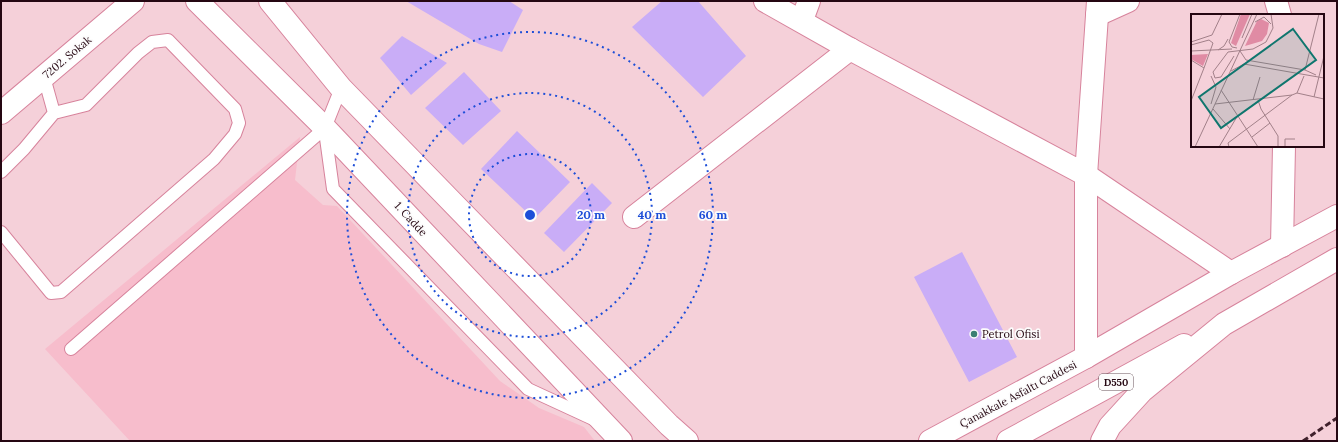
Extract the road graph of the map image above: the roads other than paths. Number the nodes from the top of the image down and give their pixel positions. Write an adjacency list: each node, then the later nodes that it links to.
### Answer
1 (133, 1): 11 (main road, 7202. Sokak)
2 (197, 1): 15 (main road, 1. Cadde)
3 (270, 1): 12 (main road)
4 (765, 1): 8 (main road)
5 (1128, 1): 7 (main road)
6 (1276, 1): 9 (main road)
7 (1098, 8): 18 (main road)
8 (805, 11): 10 (main road)
9 (1280, 14)
10 (850, 49): 18 (main road); 20 (main road)
11 (44, 77): 13 (main road, 7202. Sokak); 14 (lane)
12 (341, 88): 15 (lane); 29 (main road)
13 (1, 113)
14 (54, 114): 17 (lane); 21 (lane)
15 (325, 128): 26 (lane); 28 (main road, 1. Cadde); 28 (lane)
16 (1284, 147): 22 (main road)
17 (1, 172)
18 (1086, 174): 24 (main road); 27 (main road)
19 (1337, 216): 22 (main road, Çanakkale Asfaltı Caddesi)
20 (634, 217)
21 (1, 232)
22 (1282, 246): 24 (main road, Çanakkale Asfaltı Caddesi)
23 (1337, 259): 25 (main road)
24 (1231, 273): 27 (main road, Çanakkale Asfaltı Caddesi)
25 (1224, 324): 31 (main road, D550); 32 (main road)
26 (71, 349)
27 (1086, 357): 30 (main road, Çanakkale Asfaltı Caddesi)
28 (614, 433)
29 (687, 441)
30 (930, 441)
31 (1008, 441)
32 (1102, 441)

